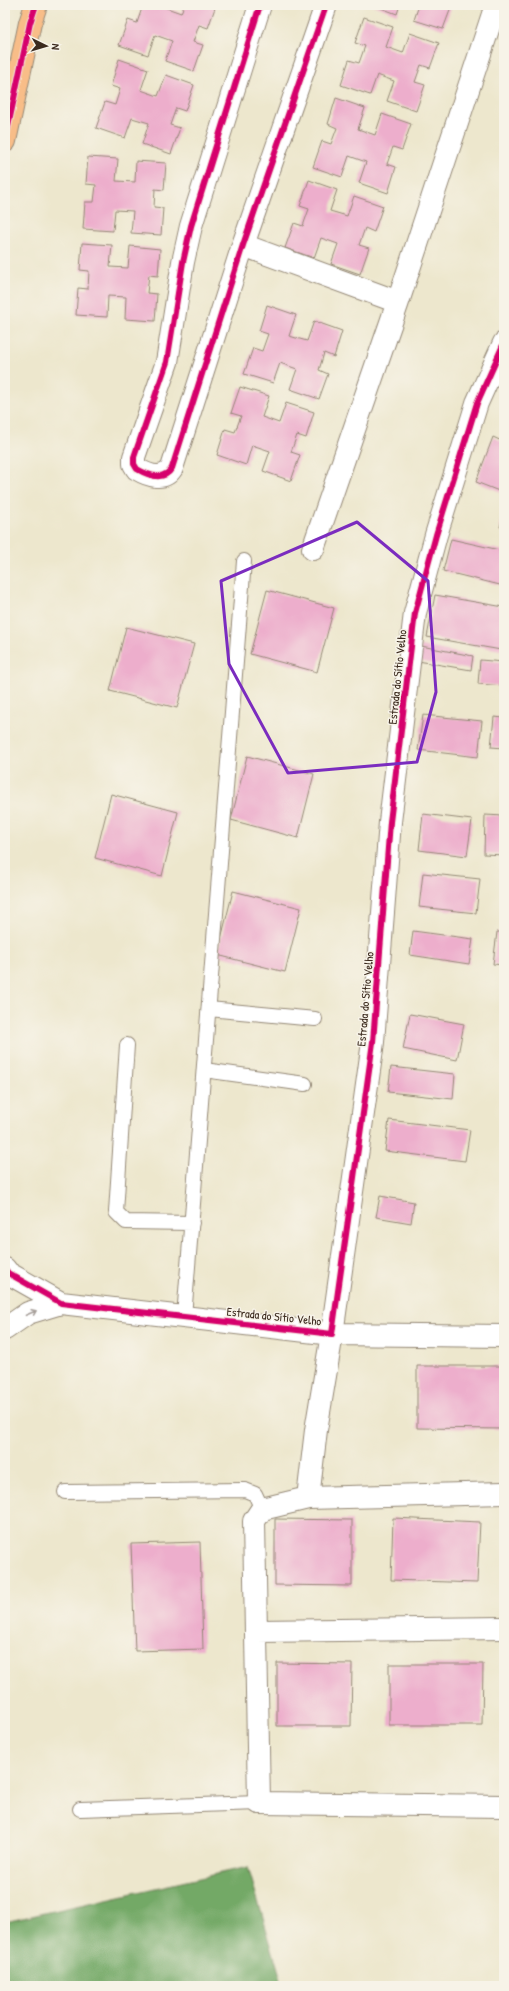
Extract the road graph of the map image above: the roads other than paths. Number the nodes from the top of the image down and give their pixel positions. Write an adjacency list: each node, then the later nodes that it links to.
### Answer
1 (36, 5): 5 (main road)
2 (260, 5): 6 (street)
3 (326, 5): 6 (street)
4 (496, 5): 7 (street)
5 (5, 141)
6 (243, 245): 7 (street)
7 (398, 302): 9 (street)
8 (504, 343): 21 (street, Estrada do Sítio Velho)
9 (313, 549)
10 (244, 561): 11 (lane)
11 (209, 1009): 12 (lane); 14 (lane)
12 (315, 1019)
13 (127, 1044): 16 (lane)
14 (204, 1070): 15 (lane); 16 (lane)
15 (306, 1084)
16 (192, 1223): 19 (lane)
17 (5, 1269): 18 (street, Estrada do Sítio Velho)
18 (60, 1303): 19 (street, Estrada do Sítio Velho); 20 (street, one-way to 18)
19 (184, 1317): 21 (street, Estrada do Sítio Velho)
20 (5, 1329)
21 (332, 1334): 22 (street); 25 (street)
22 (504, 1336)
23 (65, 1492): 26 (lane)
24 (504, 1493): 25 (street)
25 (308, 1498): 26 (street)
26 (262, 1509): 28 (street)
27 (504, 1628): 28 (street)
28 (257, 1631): 29 (street)
29 (259, 1804): 30 (street); 31 (lane)
30 (504, 1806)
31 (80, 1809)

